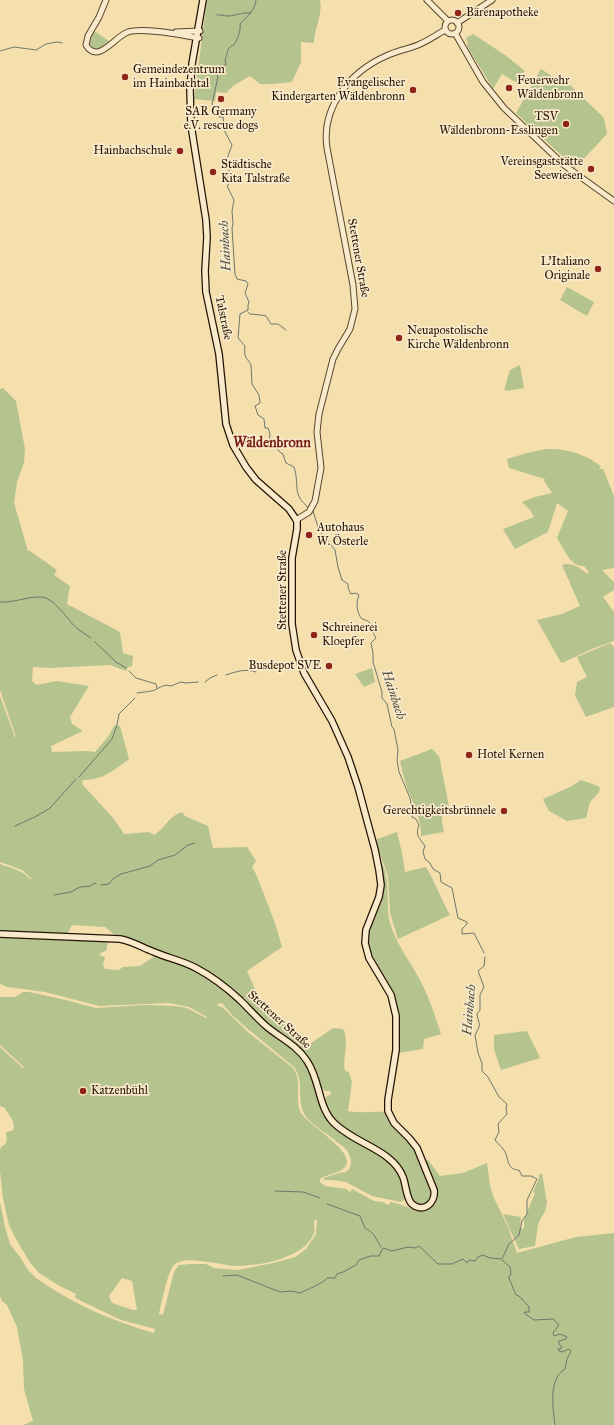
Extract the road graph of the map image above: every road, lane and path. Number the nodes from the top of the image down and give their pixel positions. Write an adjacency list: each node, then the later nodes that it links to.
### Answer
1 (106, 0): 9 (street)
2 (203, 0): 9 (main road, Talstraße)
3 (427, 0): 5 (street)
4 (492, 0): 6 (street)
5 (448, 21): 6 (street); 7 (street)
6 (457, 23): 8 (street)
7 (445, 30): 8 (street); 11 (street, Stettener Straße)
8 (455, 33): 10 (street)
9 (198, 34): 11 (main road, Talstraße)
10 (614, 201)
11 (296, 520): 12 (main road, Stettener Straße)
12 (0, 934)

